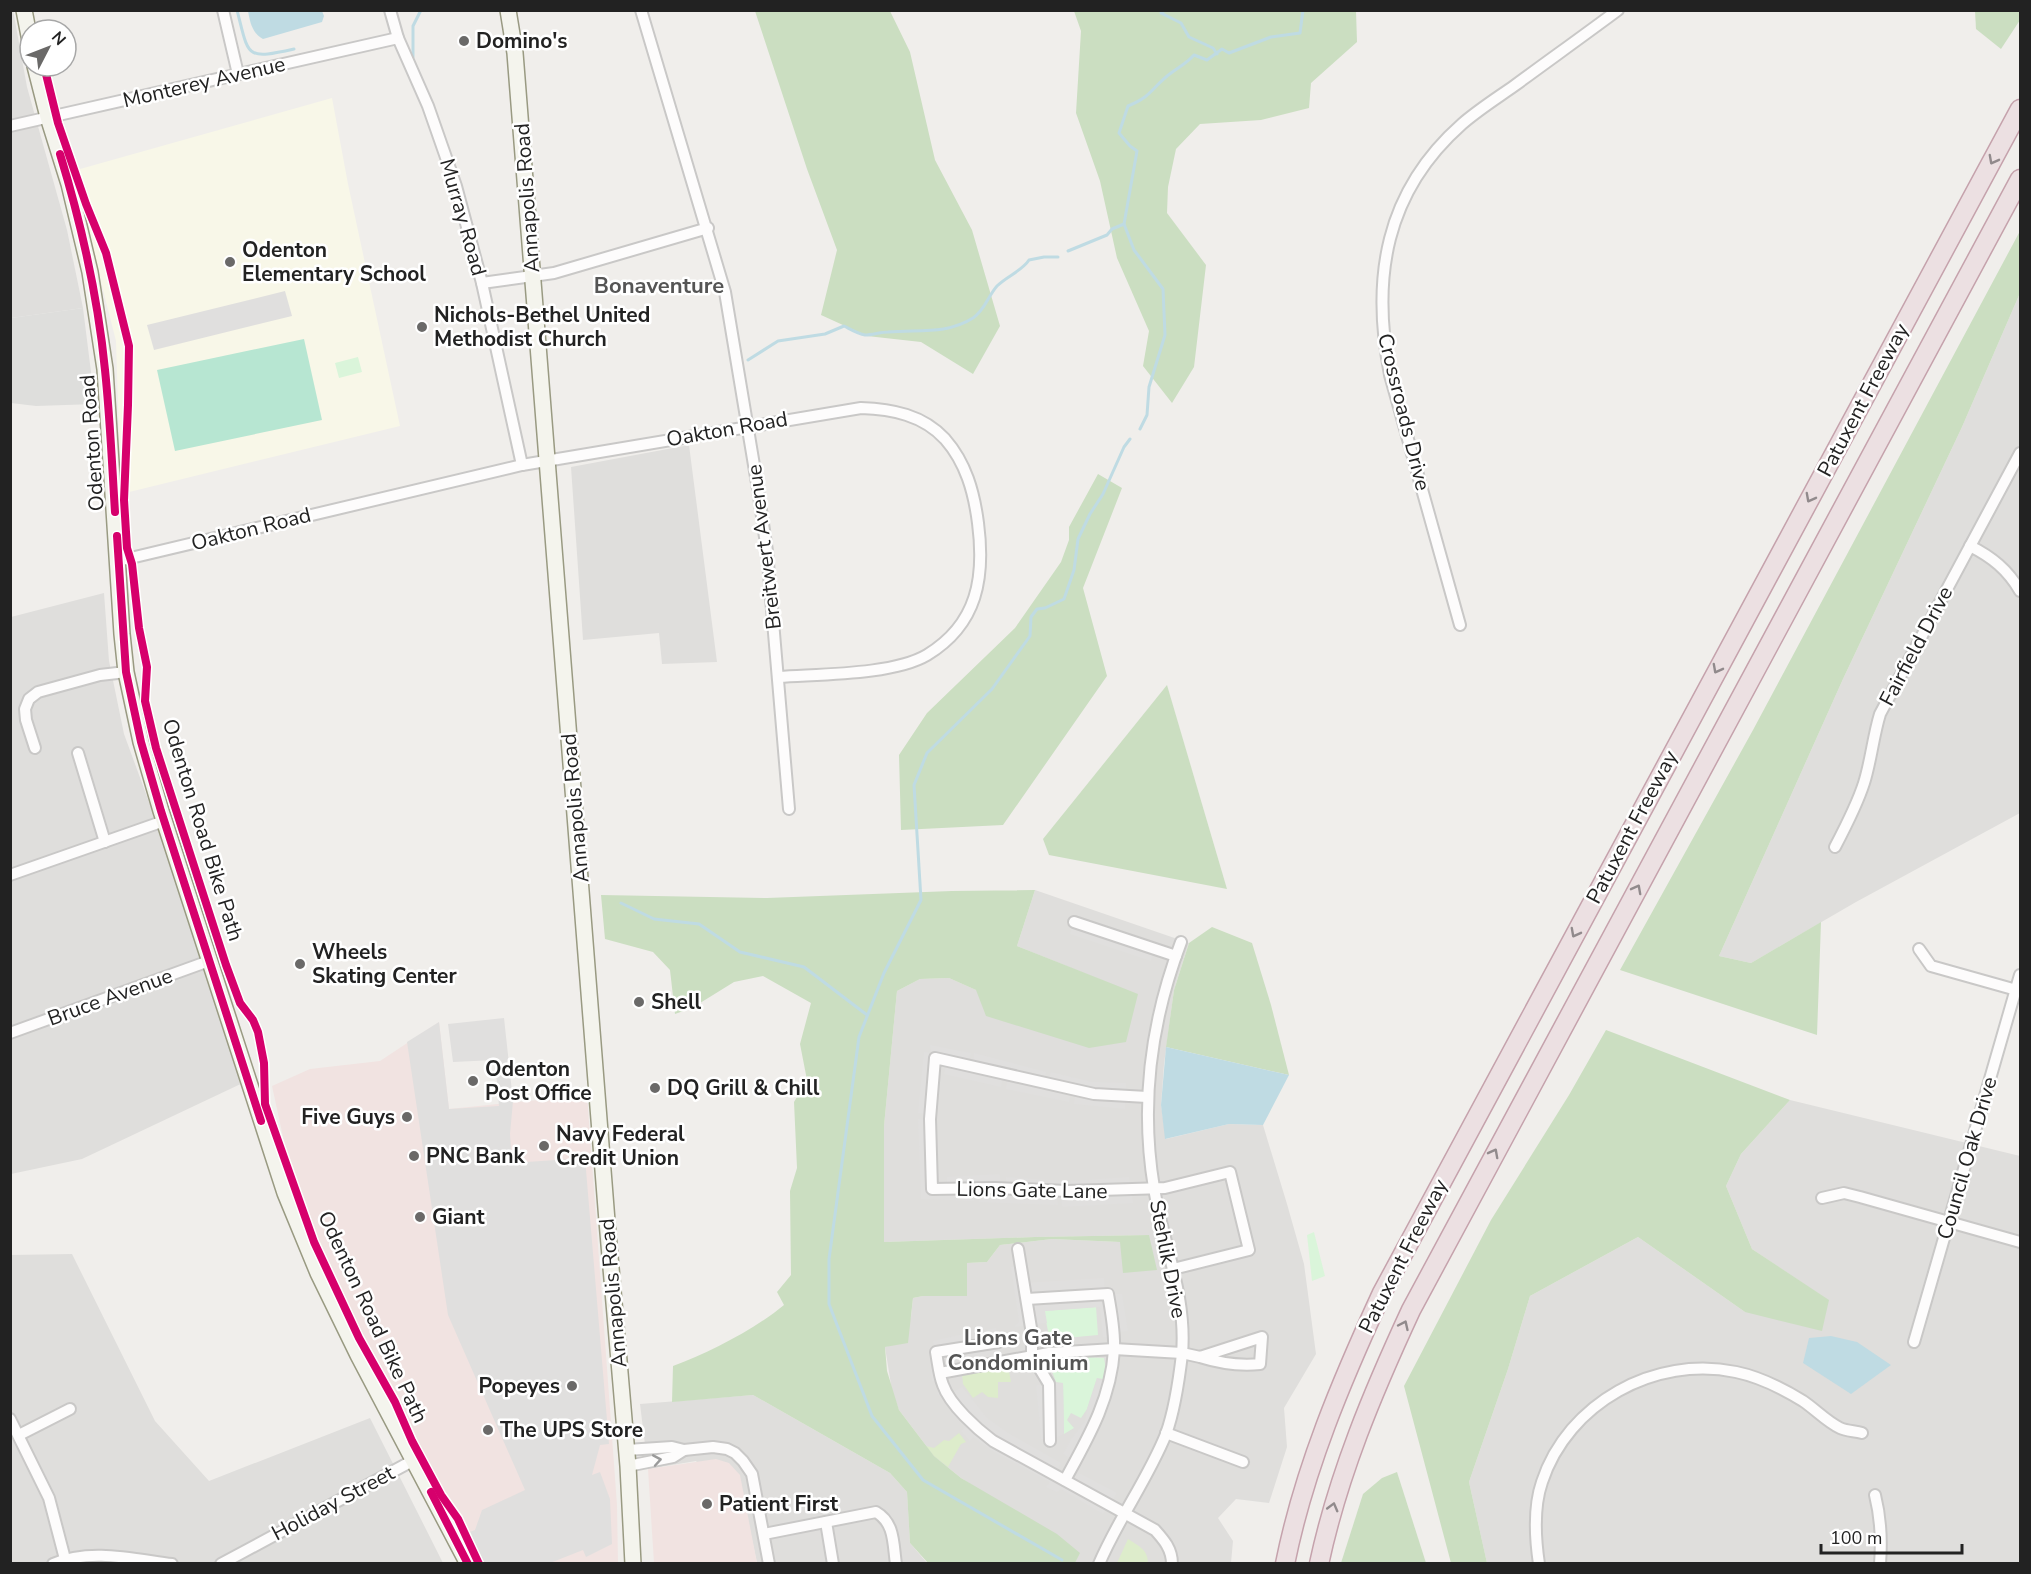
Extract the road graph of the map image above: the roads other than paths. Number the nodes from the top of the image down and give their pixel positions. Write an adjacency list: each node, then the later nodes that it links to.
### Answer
1 (223, 10): 9 (street)
2 (390, 10): 7 (street, Murray Road)
3 (508, 10): 8 (street, Annapolis Road)
4 (516, 10): 8 (street, Annapolis Road)
5 (641, 10): 15 (street, Breitwert Avenue)
6 (1618, 10): 25 (street, Crossroads Drive)
7 (398, 38): 9 (street, Monterey Avenue); 17 (street, Murray Road)
8 (515, 53): 16 (street, Annapolis Road)
9 (238, 74): 12 (street, Monterey Avenue)
10 (38, 78): 12 (street, Odenton Road)
11 (2020, 108): 84 (highway, Patuxent Freeway, one-way to 84)
12 (48, 117): 13 (street, Monterey Avenue); 23 (street, Odenton Road)
13 (10, 126)
14 (2020, 179): 85 (highway, Patuxent Freeway, one-way to 14)
15 (708, 228): 16 (street); 18 (street, Breitwert Avenue)
16 (532, 276): 17 (street); 20 (street, Annapolis Road)
17 (482, 283): 21 (street, Murray Road)
18 (748, 426): 20 (street, Oakton Road); 27 (street, Breitwert Avenue); 27 (street, Oakton Road)
19 (2020, 453): 22 (street, Fairfield Drive)
20 (547, 460): 21 (street, Oakton Road); 64 (street, Annapolis Road)
21 (522, 465): 23 (street, Oakton Road)
22 (1970, 546): 24 (street); 33 (street, Fairfield Drive)
23 (118, 561): 26 (street, Odenton Road)
24 (2020, 591)
25 (1460, 624)
26 (126, 672): 28 (street); 31 (street, Odenton Road)
27 (779, 677): 30 (street, Breitwert Avenue)
28 (35, 748)
29 (78, 753): 32 (street)
30 (789, 809)
31 (164, 821): 32 (street); 39 (street, Odenton Road)
32 (105, 842): 34 (street)
33 (1834, 847)
34 (10, 875)
35 (1074, 922): 38 (street)
36 (1181, 942): 38 (street, Stehlik Drive)
37 (1919, 949): 41 (street)
38 (1176, 956): 43 (street, Stehlik Drive)
39 (209, 961): 42 (street, Bruce Avenue); 65 (street, Odenton Road)
40 (2020, 975): 41 (street, Council Oak Drive)
41 (2018, 991): 46 (street, Council Oak Drive)
42 (10, 1033)
43 (1147, 1097): 44 (street, Stehlik Drive); 44 (street, Lions Gate Lane)
44 (1154, 1189): 49 (street, Stehlik Drive); 49 (street)
45 (1822, 1198): 46 (street)
46 (1949, 1222): 47 (street); 52 (street, Council Oak Drive)
47 (2020, 1242)
48 (1018, 1249): 50 (street)
49 (1173, 1269): 54 (street, Stehlik Drive)
50 (1027, 1299): 53 (street); 55 (street)
51 (999, 1342): 57 (street)
52 (1914, 1342)
53 (1114, 1349): 54 (street); 55 (street); 67 (street)
54 (1182, 1353): 56 (street); 60 (street, Stehlik Drive)
55 (1032, 1356): 57 (street); 63 (street)
56 (1200, 1357): 56 (street)
57 (940, 1373): 67 (street)
58 (70, 1409): 62 (street)
59 (10, 1419): 62 (street)
60 (1166, 1433): 66 (street); 69 (street, Stehlik Drive)
61 (1862, 1433): 86 (street)
62 (19, 1435): 72 (street)
63 (1050, 1441)
64 (627, 1458): 71 (street); 78 (street, Annapolis Road)
65 (414, 1460): 76 (street, Holiday Street); 77 (street, Odenton Road)
66 (1243, 1462)
67 (1065, 1480): 69 (street)
68 (1875, 1495): 87 (street)
69 (1125, 1513): 82 (street, Stehlik Drive); 83 (street)
70 (826, 1522): 71 (street); 80 (street); 81 (street)
71 (764, 1534): 79 (street)
72 (64, 1558): 73 (street); 74 (street)
73 (134, 1561): 75 (street)
74 (53, 1563)
75 (172, 1563)
76 (221, 1563)
77 (468, 1563)
78 (633, 1563)
79 (769, 1563)
80 (833, 1563)
81 (896, 1563)
82 (1099, 1563)
83 (1172, 1563)
84 (1285, 1563)
85 (1319, 1563)
86 (1539, 1563)
87 (1880, 1563)

